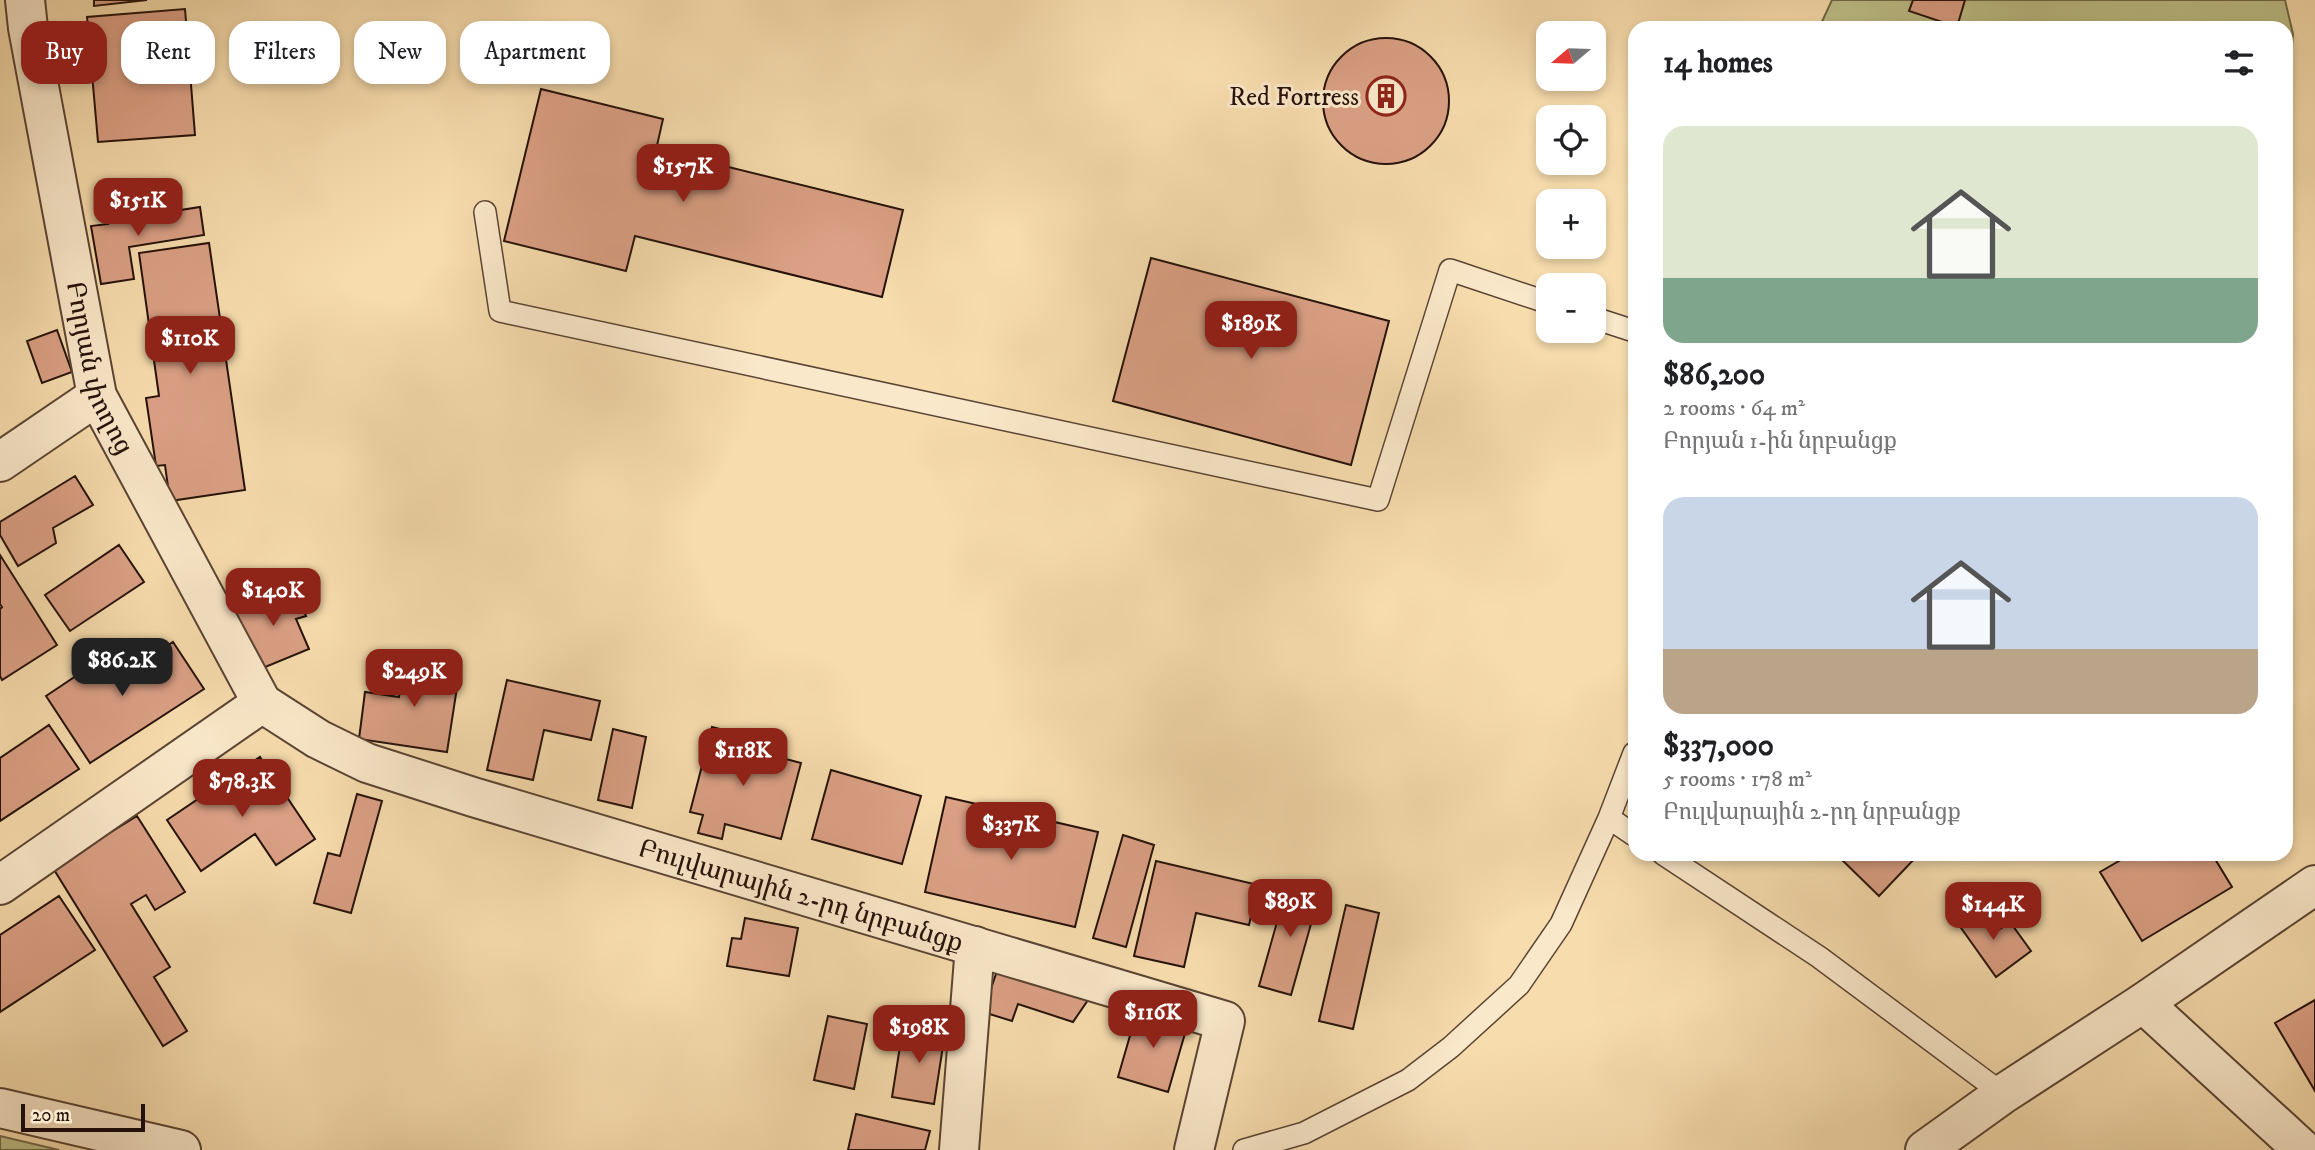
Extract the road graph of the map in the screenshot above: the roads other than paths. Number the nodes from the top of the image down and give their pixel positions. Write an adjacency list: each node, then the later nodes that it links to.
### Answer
1 (17, 25): 6 (street, Բորյան փողոց)
2 (485, 212): 3 (lane)
3 (1536, 299)
4 (1606, 322): 5 (lane)
5 (1628, 329)
6 (97, 397): 7 (street); 8 (street, Բորյան փողոց)
7 (0, 461)
8 (262, 703): 13 (street); 15 (street, Բուլվարային 2-րդ նրբանցք)
9 (1628, 769): 10 (lane)
10 (1609, 818): 11 (lane); 22 (lane)
11 (1628, 831)
12 (1674, 861): 17 (lane)
13 (0, 885)
14 (2315, 885): 16 (street)
15 (975, 946): 20 (street); 21 (street, Բուլվարային 2-րդ նրբանցք)
16 (2143, 1003): 17 (street); 24 (street)
17 (2003, 1094): 23 (street)
18 (0, 1108): 19 (street)
19 (181, 1150)
20 (959, 1150)
21 (1194, 1150)
22 (1244, 1150)
23 (1925, 1150)
24 (2303, 1150)

